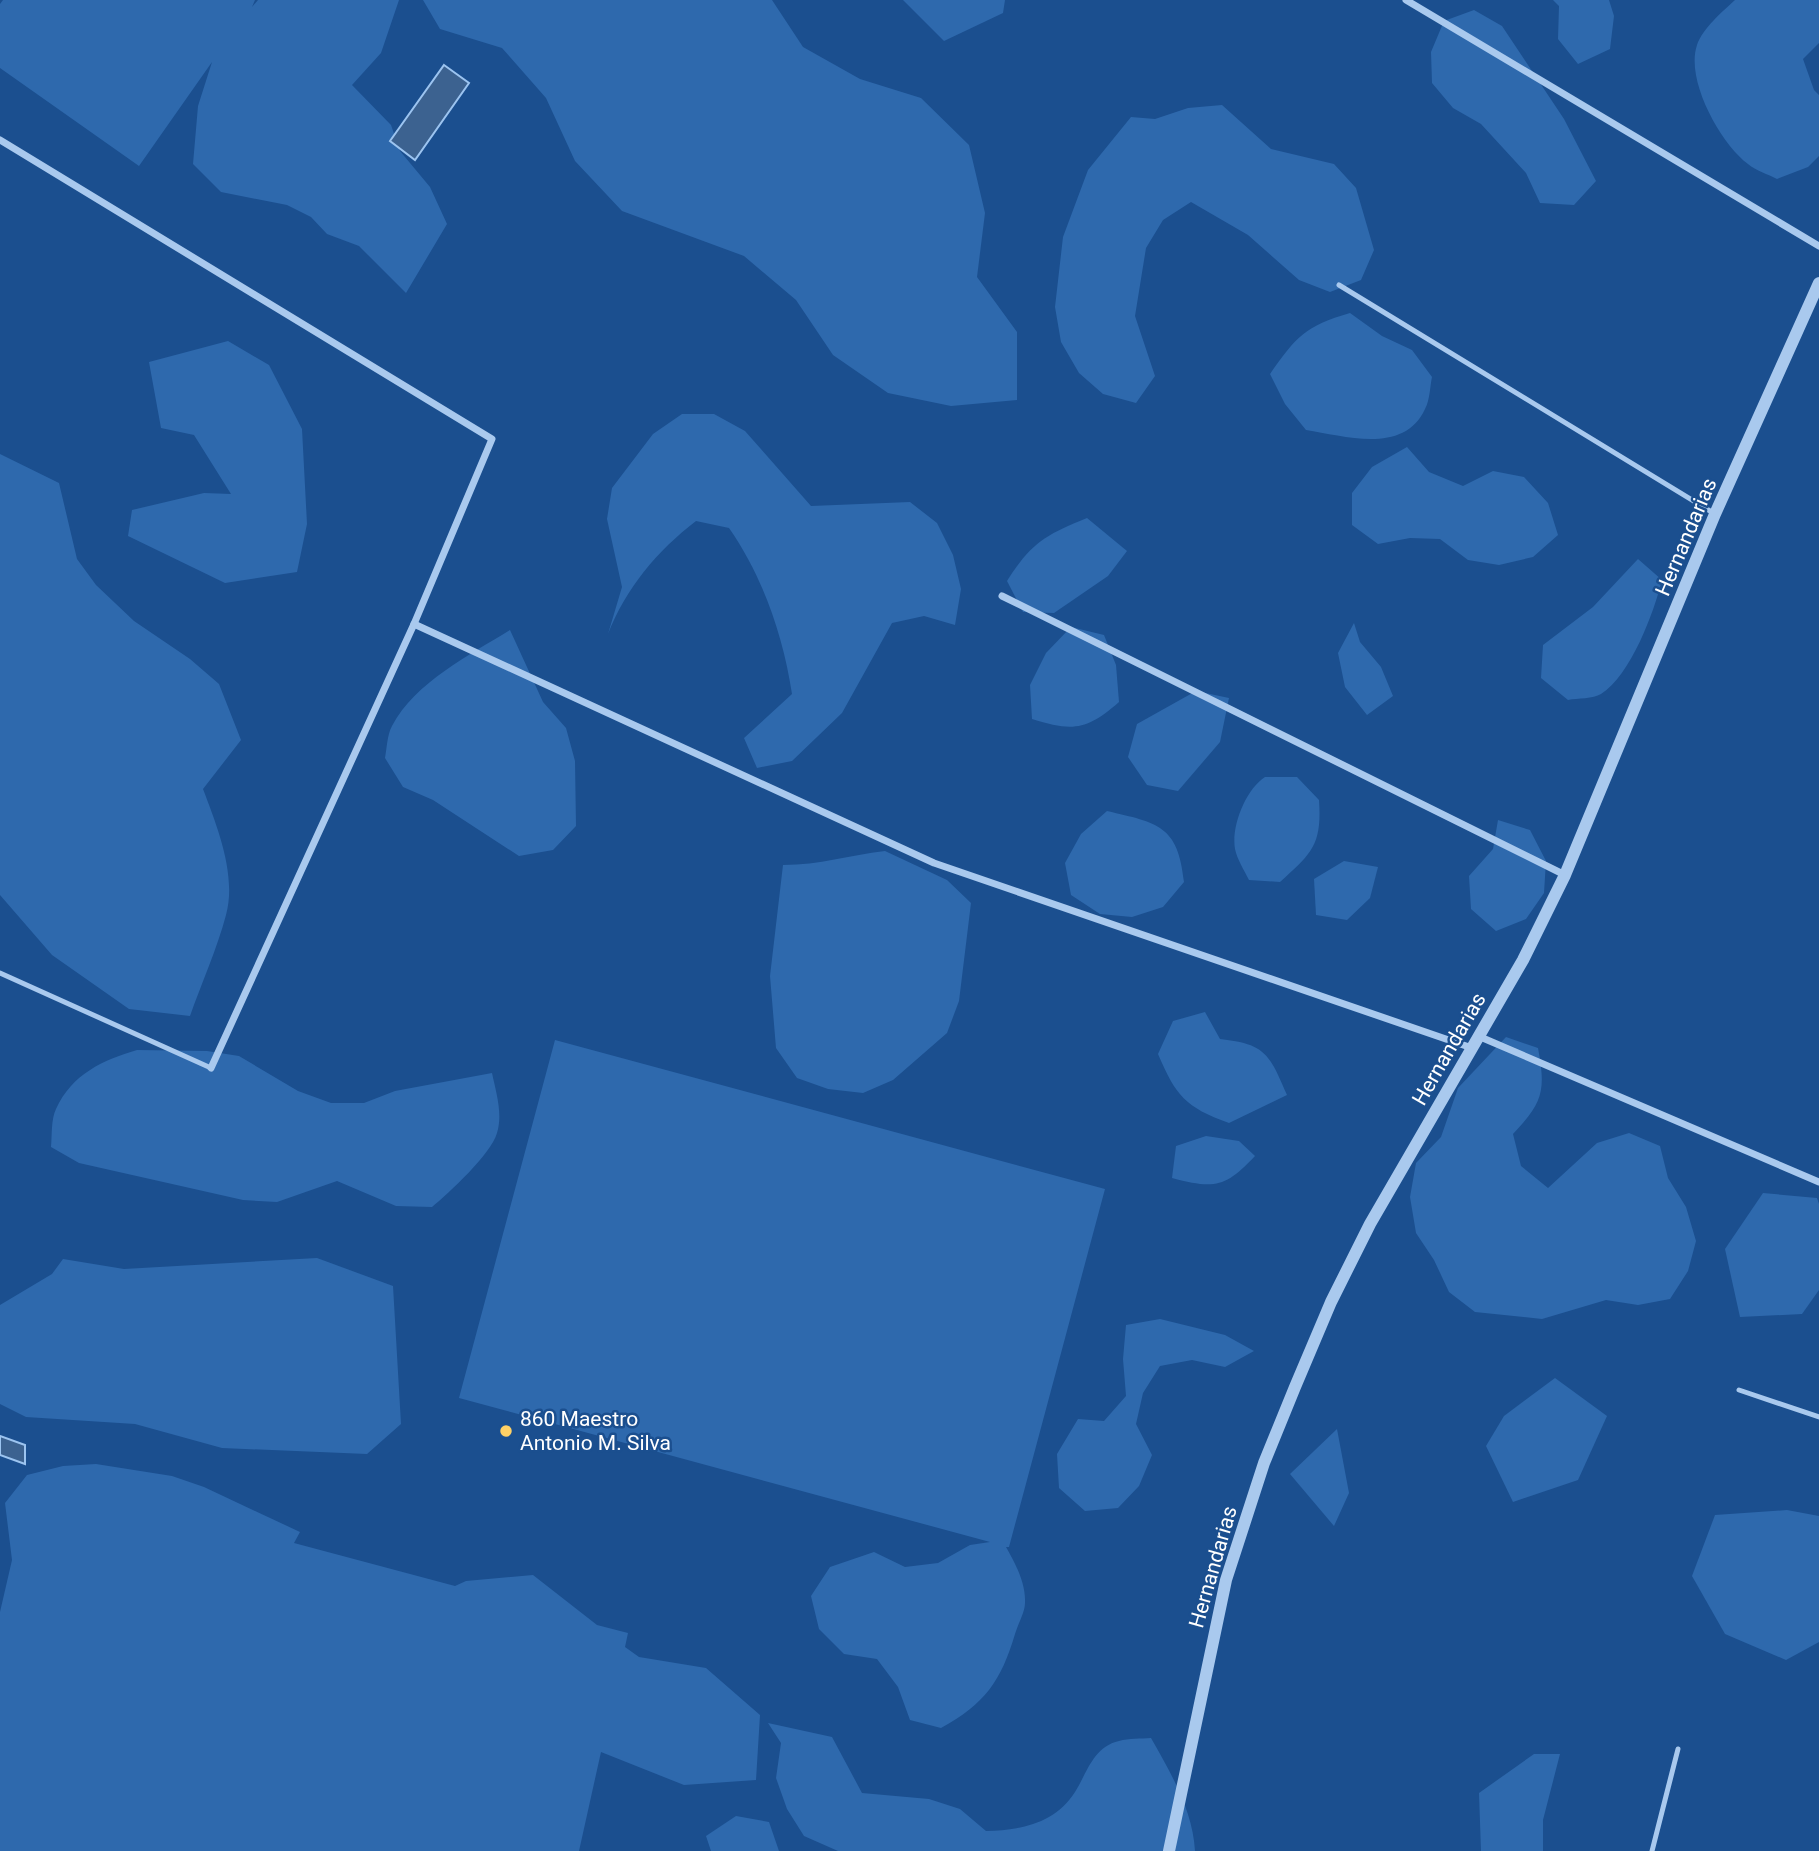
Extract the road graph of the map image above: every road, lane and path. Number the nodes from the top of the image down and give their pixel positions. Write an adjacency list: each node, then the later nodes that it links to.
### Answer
1 (1406, 0): 3 (street)
2 (0, 140): 8 (street)
3 (1819, 246)
4 (1819, 284): 6 (street, Hernandarias)
5 (1339, 285): 6 (lane)
6 (1716, 514): 9 (street, Hernandarias)
7 (1002, 596): 9 (street)
8 (414, 624): 11 (street); 12 (street)
9 (1565, 875): 11 (street, Hernandarias)
10 (0, 973): 12 (lane)
11 (1475, 1042): 13 (street); 17 (street, Hernandarias)
12 (211, 1068)
13 (1819, 1182)
14 (1739, 1390): 15 (lane)
15 (1819, 1417)
16 (1678, 1749): 18 (lane)
17 (1169, 1851)
18 (1652, 1851)

